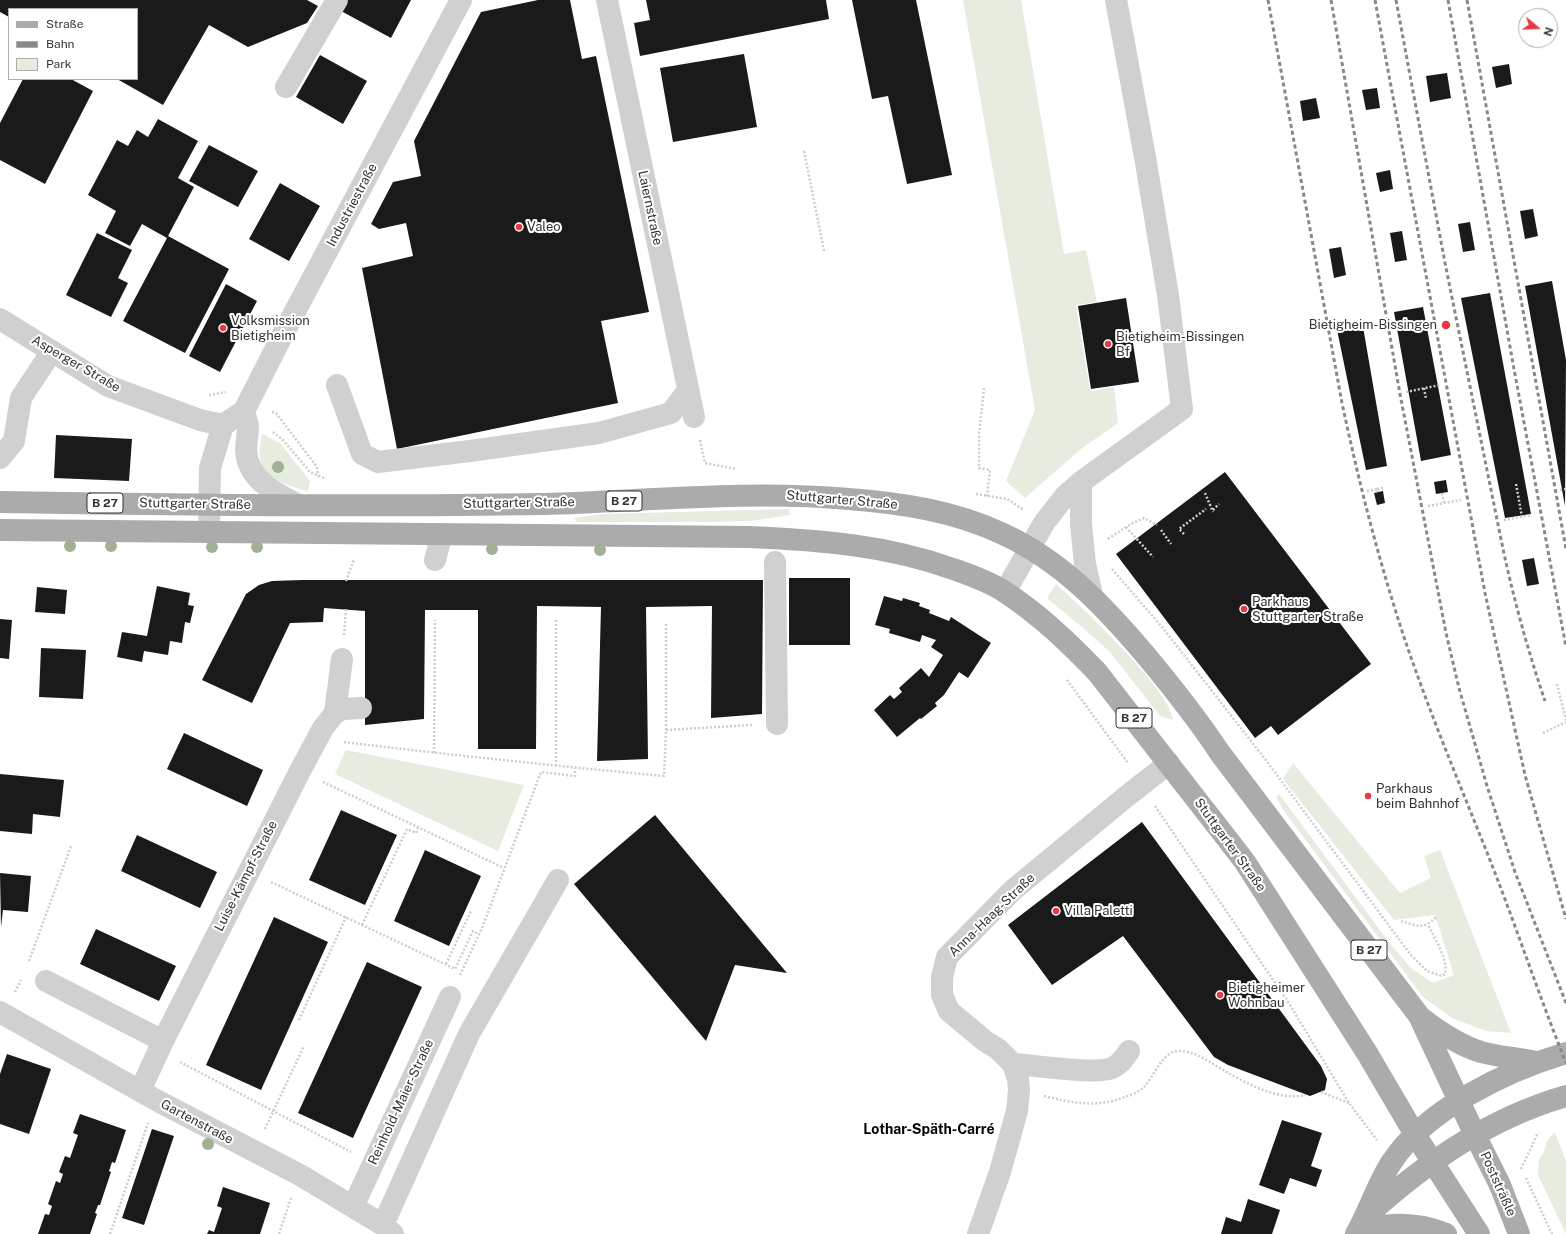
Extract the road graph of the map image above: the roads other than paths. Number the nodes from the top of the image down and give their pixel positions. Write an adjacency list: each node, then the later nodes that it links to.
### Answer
1 (336, 0): 5 (street)
2 (461, 0): 11 (street, Industriestraße)
3 (607, 0): 9 (street, Laiernstraße)
4 (1116, 0): 14 (street)
5 (286, 88)
6 (0, 319): 7 (street, Asperger Straße)
7 (52, 351): 12 (street, Asperger Straße); 13 (street)
8 (337, 385): 9 (street)
9 (688, 390): 10 (street, Laiernstraße)
10 (694, 417)
11 (246, 418): 12 (street, Industriestraße); 17 (street, Industriestraße)
12 (224, 425): 16 (street)
13 (0, 458)
14 (1081, 482): 21 (street); 25 (street, Stuttgarter Straße)
15 (2, 498): 16 (main road, Stuttgarter Straße / B 27)
16 (209, 504): 17 (main road, Stuttgarter Straße / B 27); 19 (street)
17 (298, 505): 21 (main road, Stuttgarter Straße / B 27)
18 (0, 530): 19 (main road, Stuttgarter Straße / B 27)
19 (209, 532): 20 (main road, Stuttgarter Straße / B 27)
20 (442, 534): 22 (street); 24 (main road, Stuttgarter Straße / B 27)
21 (1029, 548): 24 (street); 25 (main road, Stuttgarter Straße / B 27)
22 (435, 560)
23 (775, 562): 29 (street)
24 (1005, 592): 30 (main road, Stuttgarter Straße / B 27)
25 (1092, 595): 35 (main road, Stuttgarter Straße / B 27)
26 (342, 659): 28 (street, Luise-Kämpf-Straße)
27 (360, 708): 28 (street)
28 (334, 713): 36 (street, Luise-Kämpf-Straße)
29 (767, 724)
30 (1169, 763): 40 (street, Anna-Haag-Straße); 44 (main road, Stuttgarter Straße / B 27)
31 (558, 880): 49 (street)
32 (46, 981): 36 (street)
33 (450, 997): 47 (street, Reinhold-Maier-Straße)
34 (3, 1013): 41 (street, Gartenstraße)
35 (1420, 1017): 39 (main road, Stuttgarter Straße / B 27); 43 (main road, B 27)
36 (161, 1046): 41 (street, Luise-Kämpf-Straße)
37 (1129, 1051): 40 (street)
38 (1566, 1053): 39 (main road, Stuttgarter Straße / B 27)
39 (1536, 1062): 43 (main road, Stuttgarter Straße / B 27)
40 (1013, 1064): 50 (street, Anna-Haag-Straße)
41 (148, 1095): 47 (street, Gartenstraße)
42 (1566, 1096): 45 (main road)
43 (1458, 1100): 44 (main road, Stuttgarter Straße / B 27); 45 (main road, B 27)
44 (1414, 1133): 46 (main road, Stuttgarter Straße / B 27); 48 (main road)
45 (1475, 1135): 46 (main road); 53 (main road, Poststräßle)
46 (1433, 1162): 48 (main road); 52 (main road)
47 (353, 1207): 49 (street, Gartenstraße)
48 (1362, 1229): 51 (main road)
49 (388, 1230)
50 (978, 1234)
51 (1446, 1234)
52 (1479, 1234)
53 (1519, 1234)

